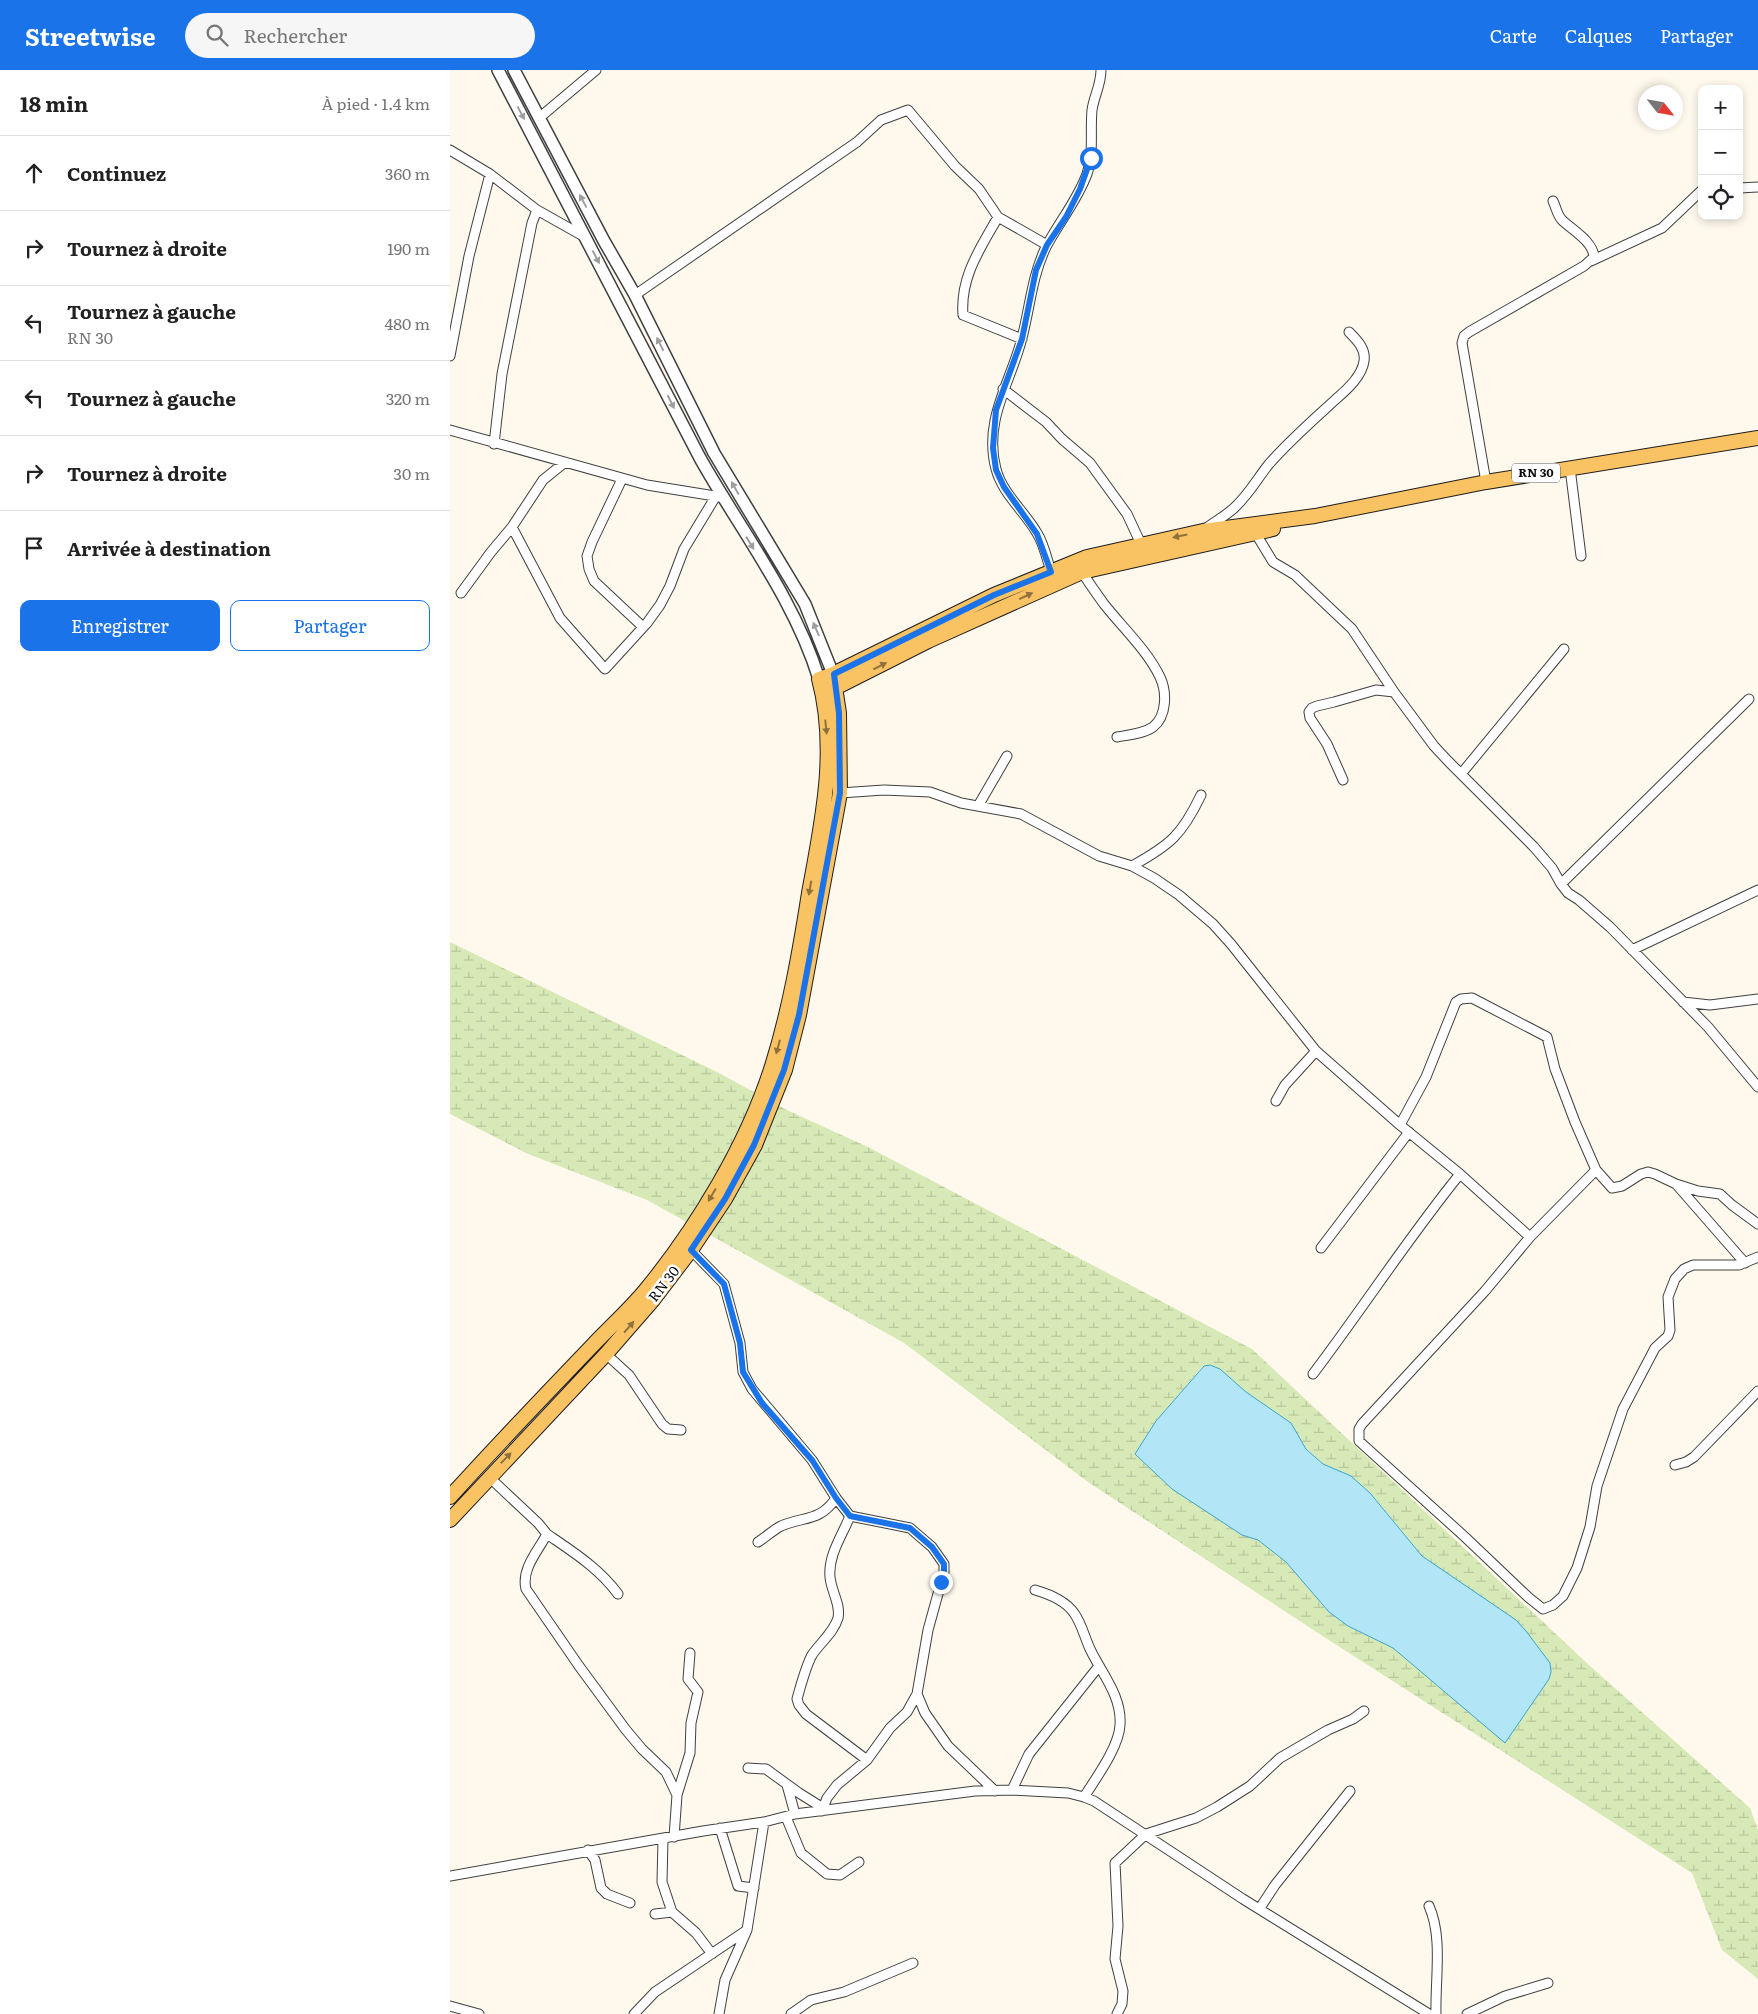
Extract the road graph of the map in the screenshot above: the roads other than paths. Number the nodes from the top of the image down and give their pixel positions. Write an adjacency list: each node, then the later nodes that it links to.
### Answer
1 (498, 70): 14 (street, one-way to 14)
2 (514, 70): 5 (street)
3 (596, 70): 5 (street)
4 (1101, 70): 15 (street)
5 (539, 118): 17 (street, one-way to 5)
6 (450, 150): 7 (street)
7 (490, 174): 12 (street); 20 (street)
8 (1758, 187): 9 (street)
9 (1743, 188)
10 (1698, 194): 16 (street)
11 (1553, 201): 16 (street)
12 (537, 210): 14 (street); 24 (street)
13 (998, 217): 15 (street); 17 (street); 19 (street)
14 (585, 237): 29 (street, one-way to 29)
15 (1047, 245): 19 (street)
16 (1591, 261): 28 (street)
17 (635, 295): 43 (street, one-way to 17)
18 (1349, 332): 32 (street)
19 (1022, 339): 21 (street)
20 (450, 356)
21 (1003, 389): 34 (street); 36 (street)
22 (450, 430): 24 (street)
23 (1758, 438): 26 (main road, RN 30)
24 (494, 444): 25 (street)
25 (564, 463): 27 (street); 31 (street)
26 (1570, 468): 28 (main road, RN 30); 35 (street)
27 (622, 479): 29 (street); 39 (street)
28 (1486, 482): 30 (main road, RN 30)
29 (719, 496): 39 (street); 42 (street, one-way to 42)
30 (1315, 516): 32 (main road, RN 30); 33 (main road, RN 30)
31 (512, 527): 38 (street); 39 (street)
32 (1203, 531): 34 (main road, RN 30, one-way to 34)
33 (1256, 534): 37 (main road, RN 30); 41 (street)
34 (1141, 544): 36 (main road, RN 30)
35 (1581, 556)
36 (1051, 572): 43 (main road, RN 30)
37 (1082, 572): 43 (main road, RN 30, one-way to 37); 48 (street)
38 (461, 594)
39 (643, 627)
40 (1564, 648): 50 (street)
41 (1382, 673): 44 (street); 45 (street)
42 (819, 679): 43 (main road, RN 30); 46 (main road, RN 30)
43 (835, 681): 46 (main road, RN 30); 52 (main road, RN 30 / RN 30)
44 (1376, 690): 45 (street); 51 (street)
45 (1394, 692): 50 (street)
46 (823, 693): 81 (main road, RN 30, one-way to 81)
47 (1749, 699): 56 (street)
48 (1117, 737)
49 (1007, 756): 54 (street)
50 (1461, 774): 56 (street)
51 (1343, 780)
52 (840, 793): 54 (street); 72 (main road, RN 30 / RN 30)
53 (1200, 795): 55 (street)
54 (978, 806): 55 (street)
55 (1132, 866): 61 (street)
56 (1561, 884): 58 (street)
57 (1758, 890): 58 (street)
58 (1632, 950): 60 (street)
59 (1758, 1000): 60 (street)
60 (1682, 1002): 62 (street)
61 (1316, 1051): 63 (street); 64 (street)
62 (1758, 1087)
63 (1276, 1101)
64 (1400, 1125): 65 (street); 66 (street)
65 (1409, 1132): 67 (street); 71 (street)
66 (1596, 1170): 68 (street); 70 (street)
67 (1460, 1174): 70 (street); 76 (street)
68 (1676, 1184): 69 (street); 74 (street)
69 (1758, 1224)
70 (1530, 1237): 74 (street)
71 (1321, 1248)
72 (691, 1250): 75 (main road, RN 30 / RN 30, one-way to 72); 82 (street)
73 (1758, 1257): 74 (street)
74 (1745, 1262)
75 (606, 1354): 78 (street); 80 (main road, RN 30 / RN 30, one-way to 75)
76 (1313, 1374)
77 (1758, 1391): 79 (street)
78 (680, 1430)
79 (1675, 1465)
80 (488, 1477): 84 (main road, RN 30 / RN 30); 85 (street)
81 (450, 1497)
82 (836, 1498): 83 (street); 86 (street)
83 (850, 1516): 91 (street); 93 (street)
84 (450, 1520)
85 (547, 1534): 88 (street); 99 (street)
86 (758, 1542)
87 (1035, 1590): 90 (street)
88 (618, 1594)
89 (690, 1653): 99 (street)
90 (1100, 1666): 96 (street); 100 (street)
91 (916, 1694): 93 (street); 97 (street)
92 (1364, 1711): 105 (street)
93 (867, 1760): 101 (street)
94 (748, 1768): 95 (street)
95 (787, 1785): 101 (street); 102 (street)
96 (1012, 1790): 97 (street); 100 (street)
97 (995, 1791): 101 (street)
98 (1350, 1791): 114 (street)
99 (677, 1794): 106 (street)
100 (1084, 1796): 105 (street)
101 (823, 1810): 102 (street)
102 (791, 1816): 103 (street); 109 (street)
103 (764, 1822): 104 (street); 111 (street)
104 (720, 1828): 106 (street); 111 (street)
105 (1146, 1834): 114 (street); 122 (street)
106 (674, 1837): 107 (street)
107 (663, 1838): 108 (street); 115 (street)
108 (588, 1850): 110 (street); 112 (street)
109 (859, 1862)
110 (450, 1876)
111 (754, 1888): 117 (street)
112 (630, 1903)
113 (1429, 1906): 128 (street)
114 (1260, 1908): 127 (street)
115 (672, 1912): 116 (street); 118 (street)
116 (655, 1914)
117 (747, 1930): 118 (street); 125 (street)
118 (712, 1954): 124 (street)
119 (913, 1963): 126 (street)
120 (1548, 1983): 129 (street)
121 (450, 2006): 123 (street)
122 (1119, 2013)
123 (479, 2014)
124 (634, 2014)
125 (719, 2014)
126 (791, 2014)
127 (1429, 2014)
128 (1436, 2014)
129 (1466, 2014)

